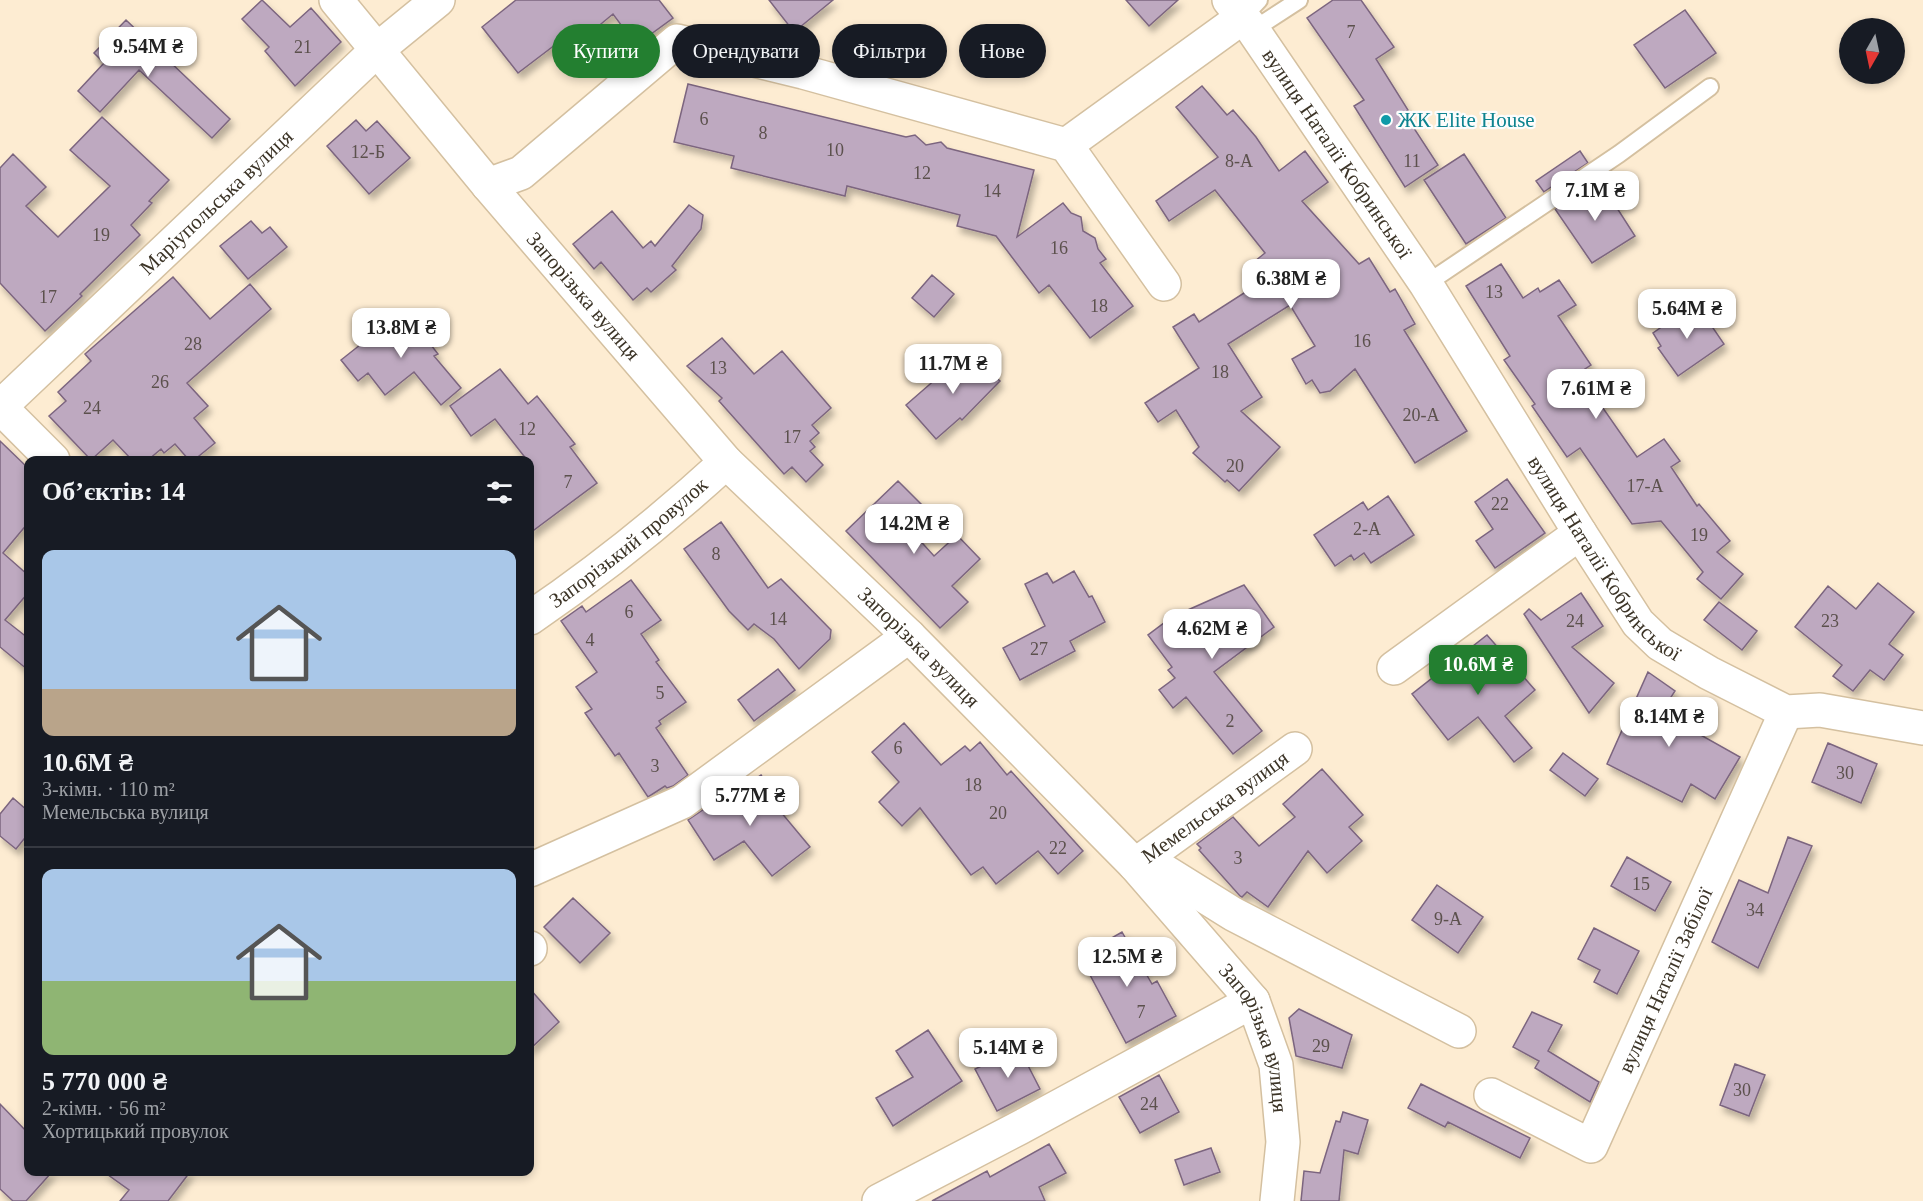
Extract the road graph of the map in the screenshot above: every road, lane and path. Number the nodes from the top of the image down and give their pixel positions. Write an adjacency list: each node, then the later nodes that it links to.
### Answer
1 (336, 0): 5 (street, Запорізька вулиця)
2 (438, 0): 5 (street, Маріупольська вулиця)
3 (1299, 0): 4 (lane)
4 (1246, 12): 7 (street); 10 (street, вулиця Наталії Кобринської)
5 (378, 49): 8 (street, Запорізька вулиця); 11 (street, Маріупольська вулиця)
6 (1710, 87): 10 (lane)
7 (1066, 145): 8 (street); 9 (street)
8 (488, 185): 13 (street, Запорізька вулиця)
9 (1164, 284)
10 (1426, 284): 14 (street, вулиця Наталії Кобринської)
11 (0, 407): 12 (street)
12 (49, 456)
13 (726, 462): 15 (street, Запорізький провулок); 16 (street, Запорізька вулиця)
14 (1580, 534): 17 (street); 18 (street, вулиця Наталії Кобринської)
15 (534, 615)
16 (909, 636): 21 (street, Запорізька вулиця); 22 (street)
17 (1394, 668)
18 (1786, 712): 19 (street); 25 (street, вулиця Наталії Забілої)
19 (1923, 728)
20 (1295, 749): 21 (street, Мемельська вулиця)
21 (1135, 865): 23 (street, Запорізька вулиця); 24 (street)
22 (534, 868)
23 (1253, 1001): 26 (street); 27 (street, Запорізька вулиця)
24 (1459, 1030)
25 (1491, 1095)
26 (879, 1201)
27 (1277, 1201)

